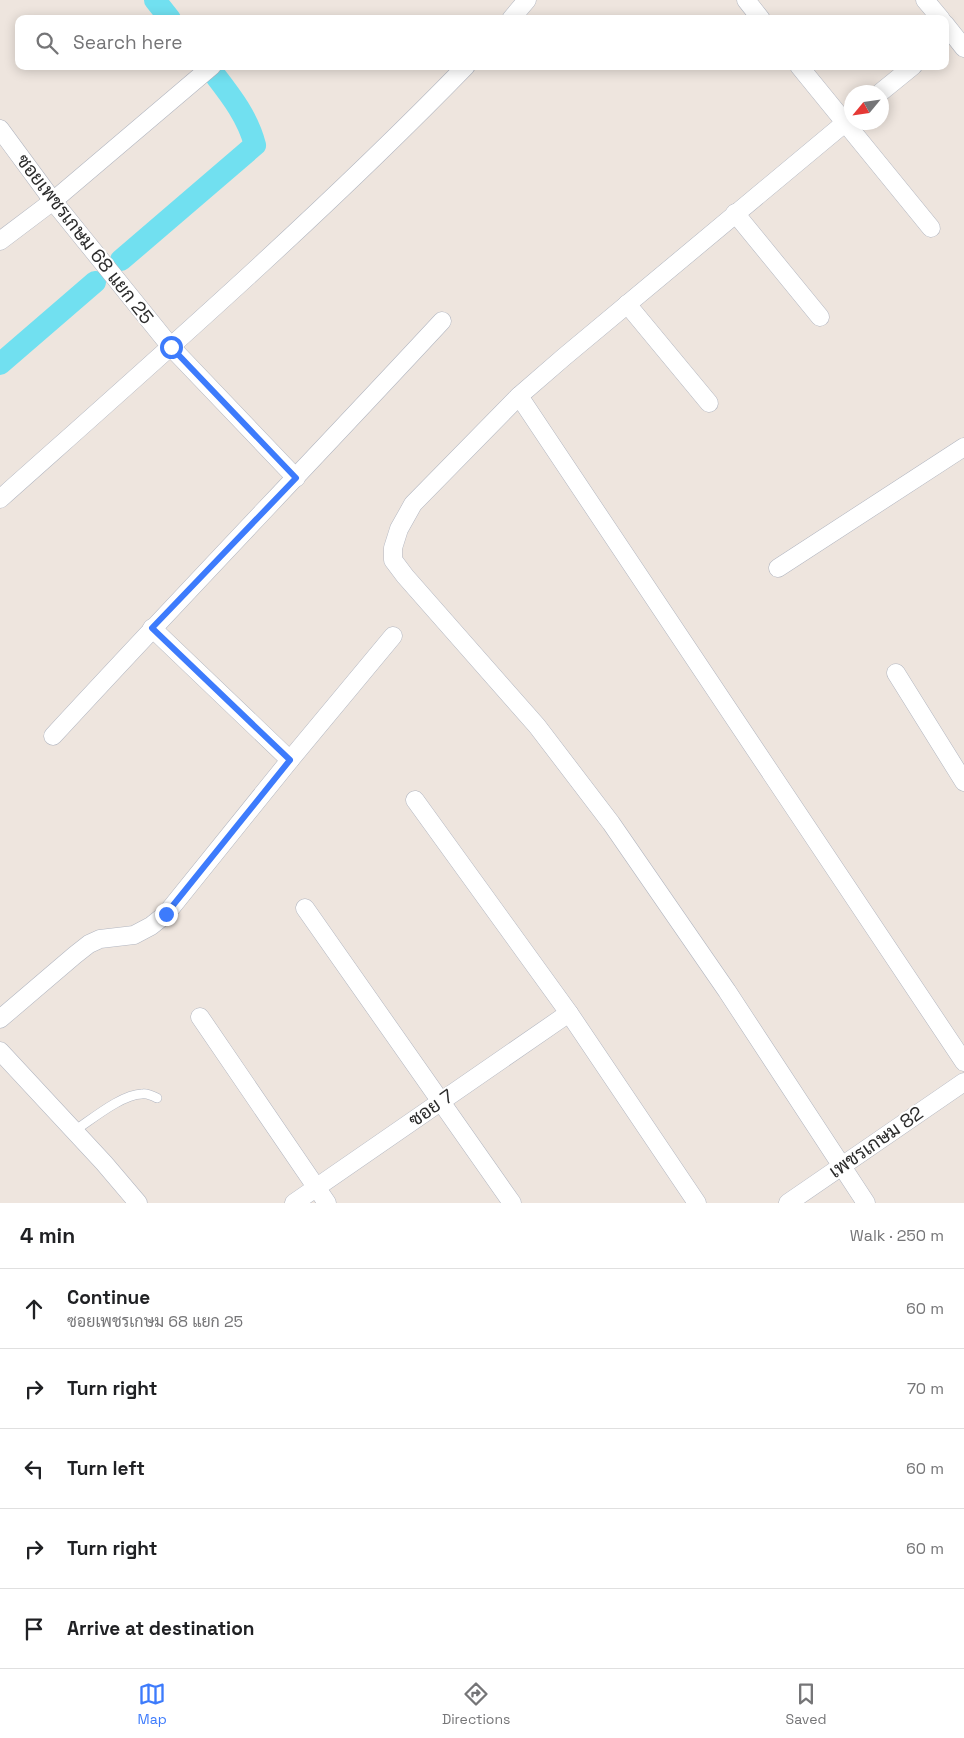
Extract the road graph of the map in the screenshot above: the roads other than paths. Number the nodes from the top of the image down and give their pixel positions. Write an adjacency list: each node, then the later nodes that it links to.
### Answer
1 (527, 0): 4 (street)
2 (746, 0): 5 (street)
3 (925, 0): 6 (street)
4 (514, 15)
5 (758, 15)
6 (938, 15)
7 (952, 31): 8 (street)
8 (964, 48)
9 (208, 70): 18 (street)
10 (462, 70): 25 (street)
11 (803, 70): 14 (street)
12 (908, 70): 13 (street)
13 (889, 86)
14 (844, 116)
15 (844, 123): 19 (street)
16 (0, 129): 18 (street, ซอยเพชรเกษม 68 แยก 25)
17 (856, 130): 20 (street)
18 (53, 201): 21 (street); 25 (street, ซอยเพชรเกษม 68 แยก 25)
19 (735, 213): 22 (street); 23 (street)
20 (931, 228)
21 (0, 241)
22 (627, 304): 26 (street); 27 (street)
23 (820, 317)
24 (442, 321): 29 (street)
25 (171, 347): 29 (street, ซอยเพชรเกษม 68 แยก 25); 30 (street)
26 (518, 396): 44 (street); 49 (street)
27 (709, 403)
28 (964, 447): 31 (street)
29 (296, 478): 32 (street)
30 (0, 499)
31 (778, 568)
32 (152, 628): 35 (street); 36 (street)
33 (393, 636): 36 (street)
34 (896, 673): 37 (street)
35 (53, 736)
36 (290, 760): 42 (street)
37 (964, 782)
38 (415, 800): 40 (street)
39 (305, 908): 47 (street)
40 (569, 1013): 47 (street, ซอย 7); 55 (street)
41 (200, 1017): 50 (street)
42 (0, 1019)
43 (0, 1052): 48 (street)
44 (964, 1062)
45 (964, 1082): 49 (street, เพชรเกษม 82)
46 (157, 1098): 48 (lane)
47 (440, 1101): 50 (street, ซอย 7); 54 (street)
48 (74, 1131): 51 (street)
49 (842, 1166): 56 (street, เพชรเกษม 82); 57 (street)
50 (316, 1187): 52 (street, ซอย 7); 53 (street)
51 (138, 1203)
52 (294, 1203)
53 (327, 1203)
54 (512, 1203)
55 (697, 1203)
56 (788, 1203)
57 (866, 1203)

